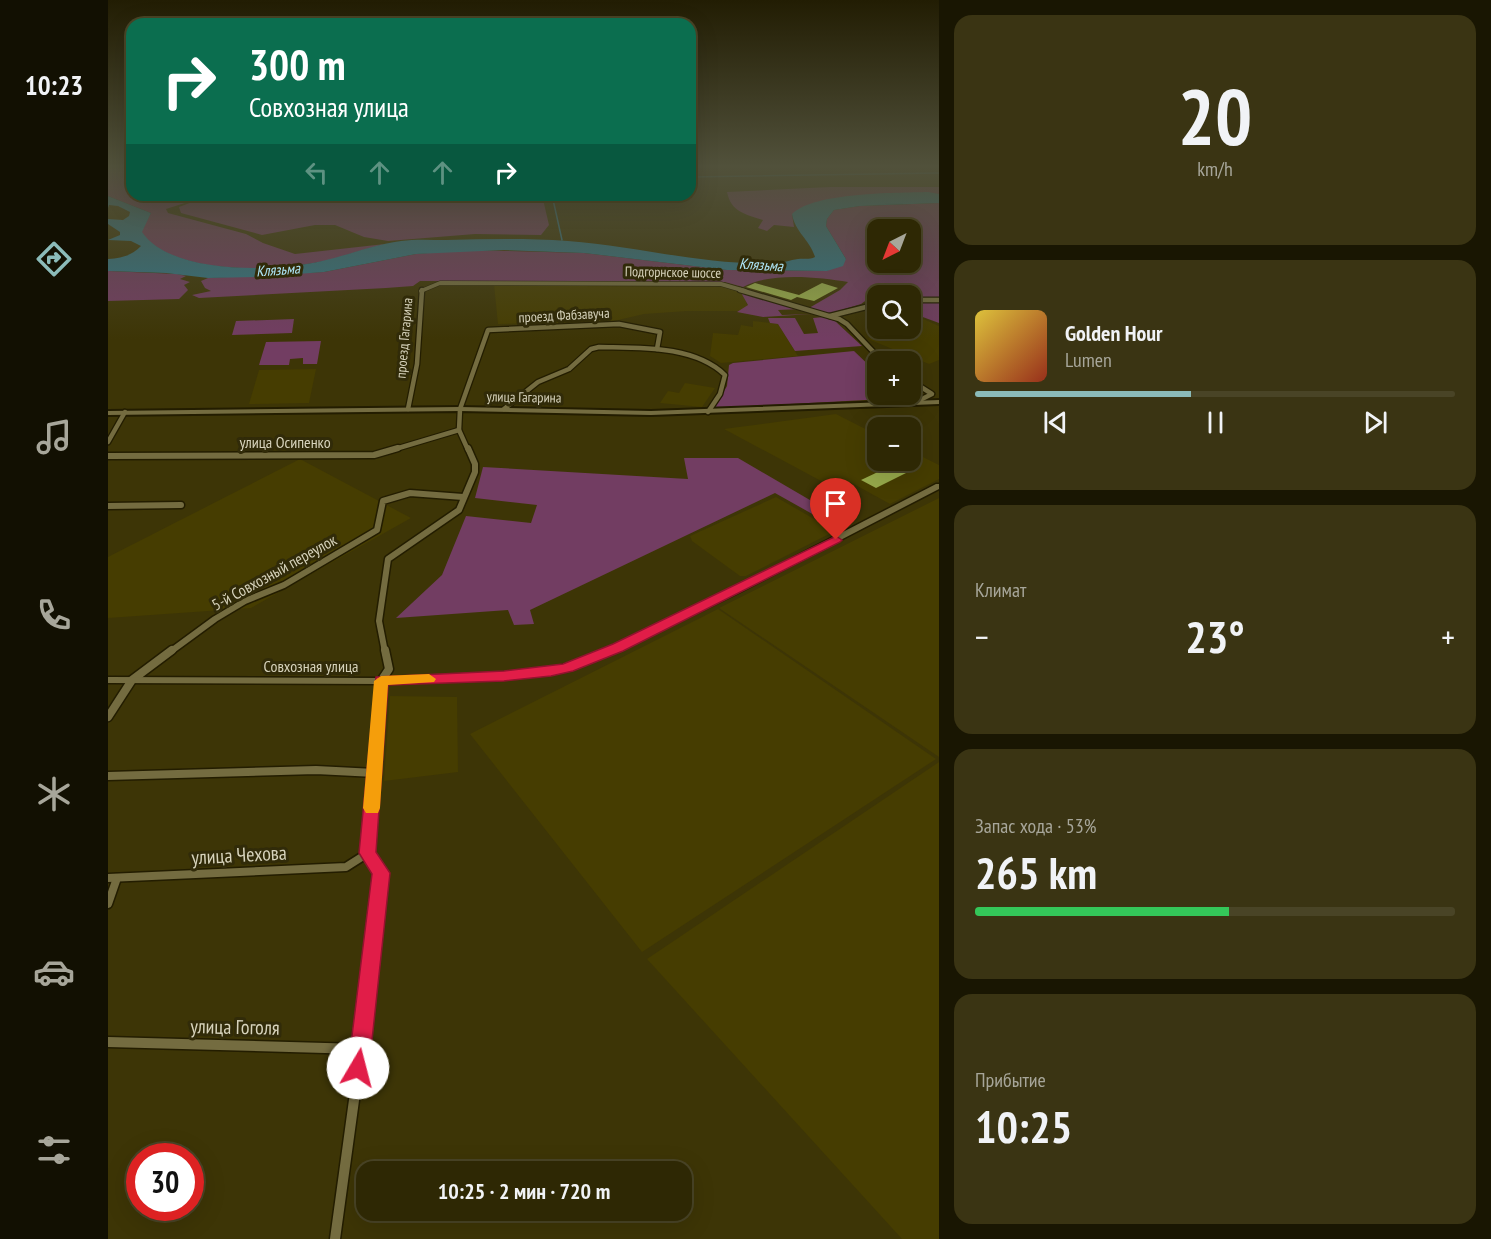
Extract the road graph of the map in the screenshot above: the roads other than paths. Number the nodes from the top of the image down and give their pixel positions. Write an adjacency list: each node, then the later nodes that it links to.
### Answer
1 (440, 283): 5 (street, Подгорнское шоссе); 15 (street, проезд Гагарина)
2 (921, 300): 3 (street)
3 (939, 300)
4 (867, 307): 5 (street)
5 (830, 316): 7 (street, Подгорнское шоссе)
6 (657, 349): 16 (street, проезд Фабзавуча); 17 (street); 19 (street)
7 (873, 351)
8 (921, 385): 10 (street)
9 (921, 387): 11 (street)
10 (939, 391)
11 (921, 400)
12 (921, 402): 13 (main road, улица Гагарина)
13 (937, 402)
14 (867, 404): 19 (main road, улица Гагарина)
15 (408, 409): 16 (main road, улица Гагарина); 18 (main road, улица Гагарина)
16 (460, 409): 17 (main road, улица Гагарина); 21 (street)
17 (504, 409): 19 (main road, улица Гагарина)
18 (125, 412): 20 (main road, улица Гагарина); 22 (street)
19 (708, 412)
20 (108, 413)
21 (459, 430): 23 (street, улица Осипенко); 25 (street)
22 (108, 442)
23 (108, 456)
24 (939, 486): 30 (street, Совхозная улица)
25 (463, 497): 29 (street, 5-й Совхозный переулок); 30 (street)
26 (181, 505): 27 (street)
27 (108, 506)
28 (108, 680): 29 (street, Совхозная улица)
29 (132, 680): 30 (street, Совхозная улица); 31 (street, 5-й Совхозный переулок)
30 (381, 681): 32 (street)
31 (108, 717)
32 (375, 774): 33 (street); 34 (street)
33 (108, 776)
34 (368, 853): 35 (street, улица Чехова); 38 (street)
35 (112, 878): 36 (street)
36 (108, 904)
37 (108, 1042): 38 (street, улица Гоголя)
38 (361, 1048): 39 (street)
39 (335, 1239)

